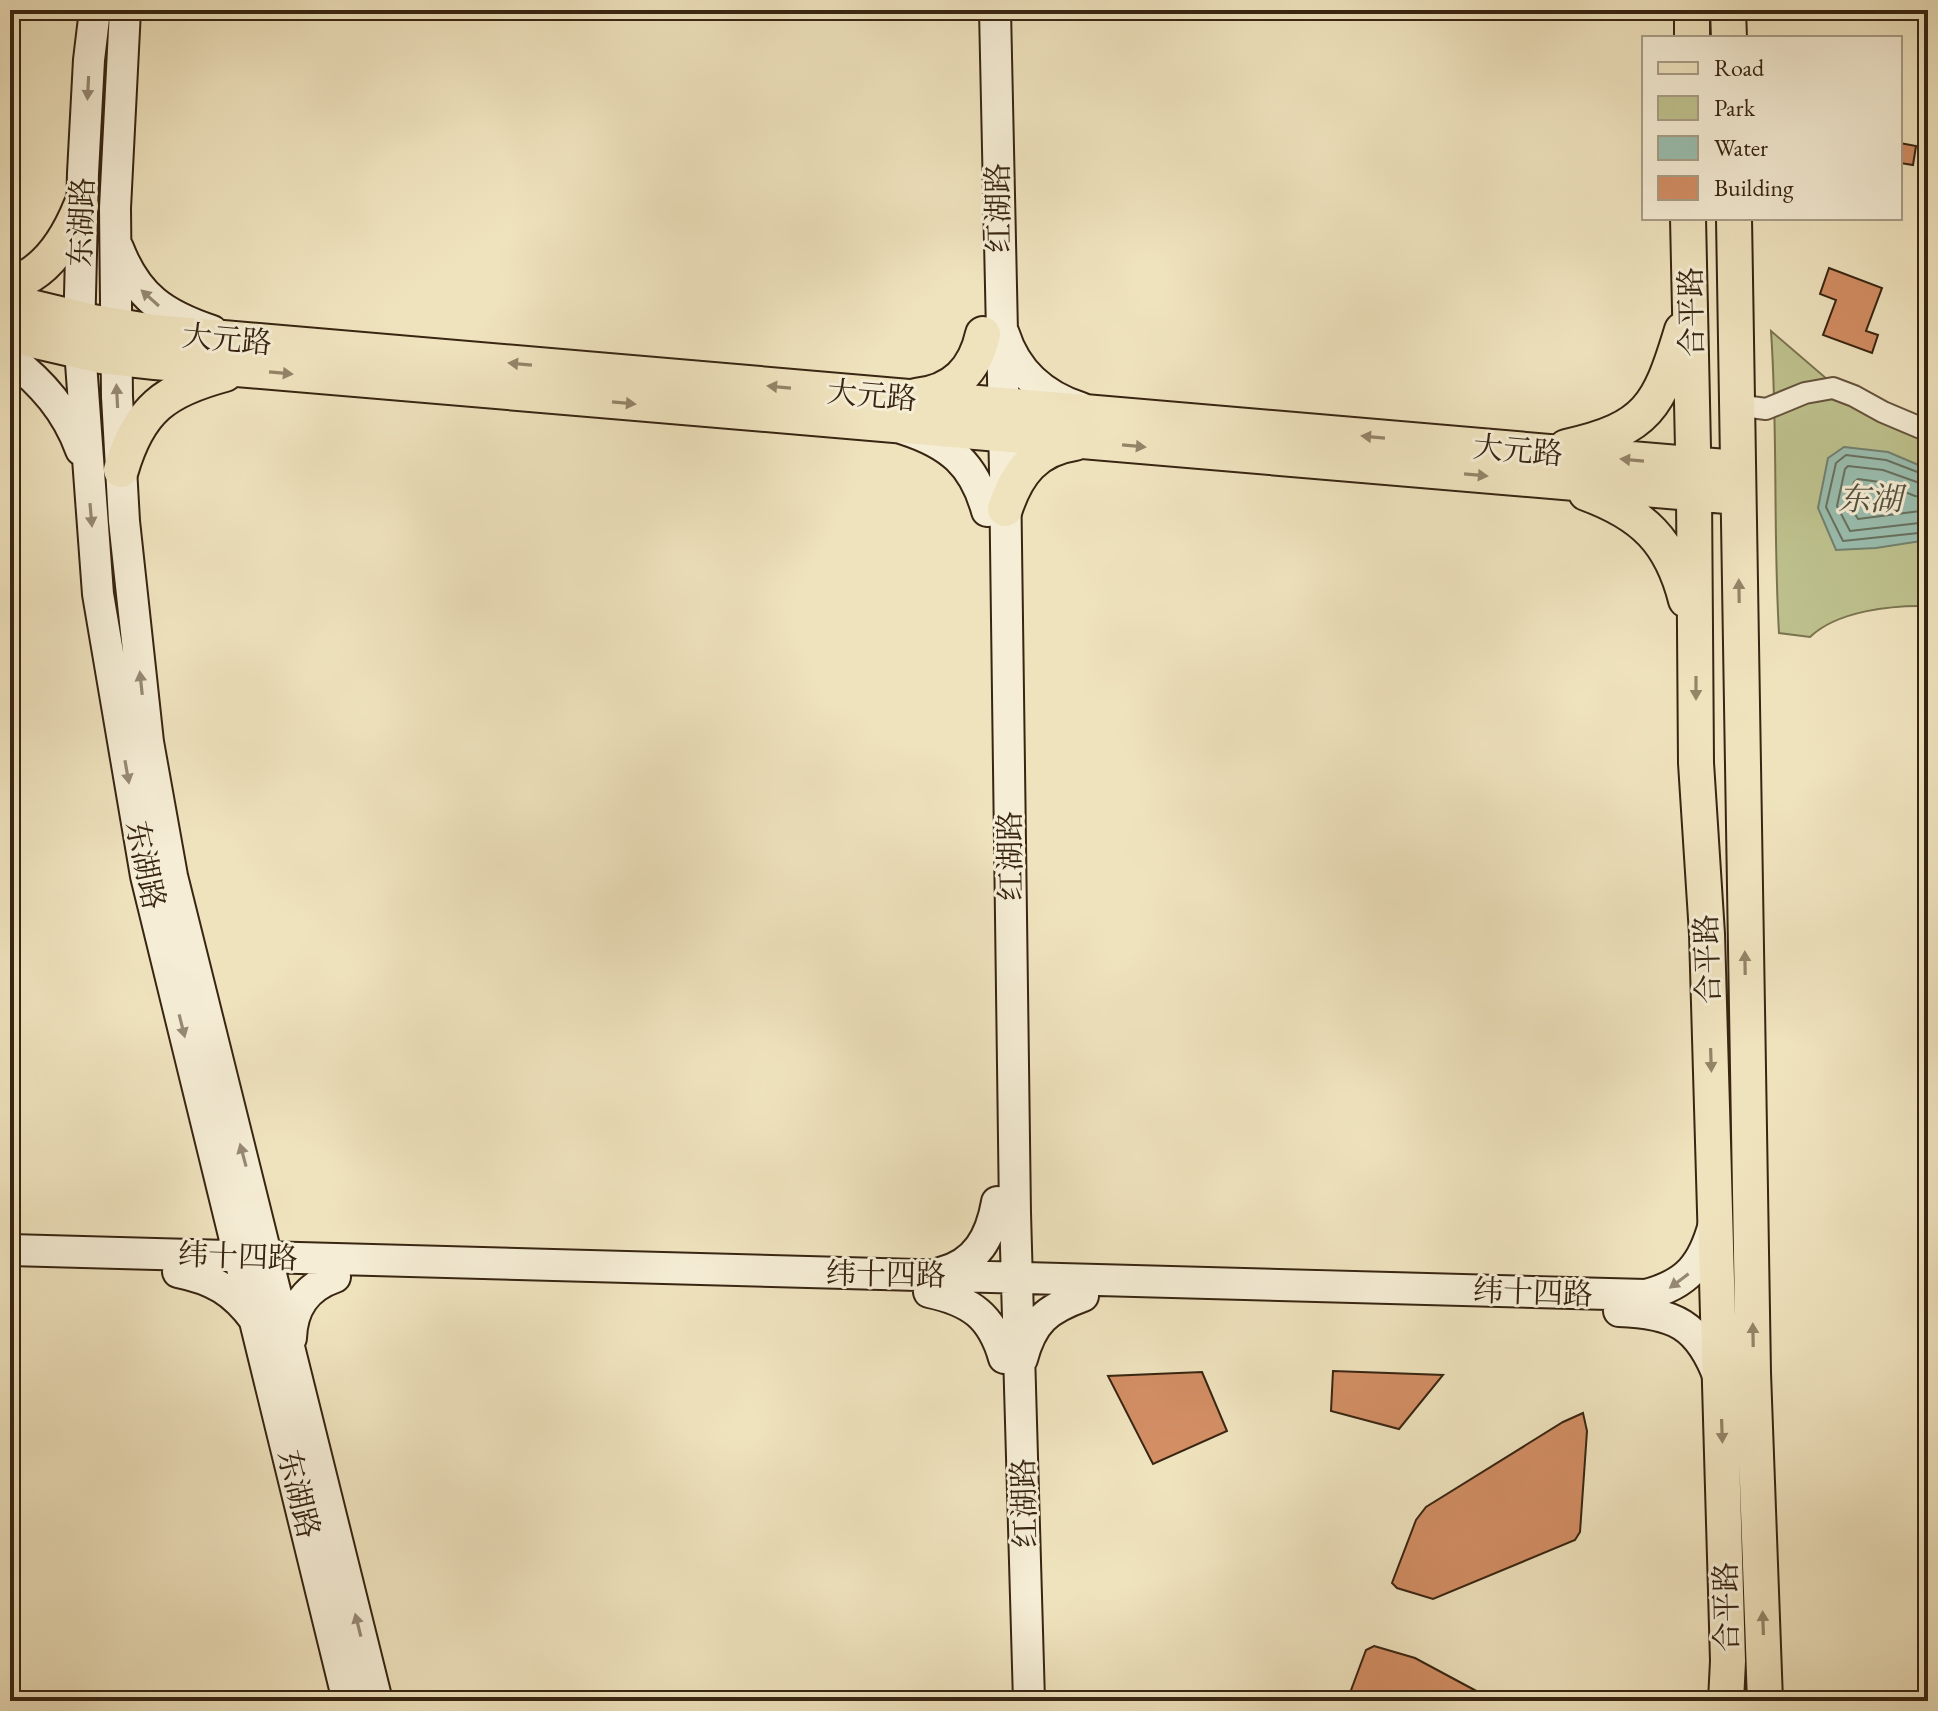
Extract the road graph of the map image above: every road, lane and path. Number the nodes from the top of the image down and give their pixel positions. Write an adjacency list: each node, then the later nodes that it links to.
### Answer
1 (95, 10): 10 (main road, 东湖路, one-way to 10)
2 (125, 10): 9 (main road, 东湖路)
3 (977, 10): 17 (main road, 红湖路)
4 (995, 10): 17 (main road, 红湖路)
5 (1692, 10): 7 (main road)
6 (1728, 10): 8 (main road)
7 (1692, 36)
8 (1729, 36)
9 (116, 185): 10 (main road); 13 (main road, 东湖路)
10 (82, 194): 14 (main road); 19 (main road, 东湖路)
11 (1688, 220): 16 (main road, 合平路)
12 (1734, 220): 23 (main road, 合平路)
13 (115, 238): 20 (main road, 东湖路); 21 (main road, one-way to 13)
14 (10, 284)
15 (10, 302): 19 (main road, 大元路)
16 (1690, 302): 28 (main road); 30 (main road, 合平路)
17 (992, 328): 24 (main road); 25 (main road, 红湖路); 26 (main road)
18 (10, 335): 19 (main road, 大元路)
19 (79, 335): 20 (main road, 大元路); 29 (main road, 东湖路)
20 (116, 342): 21 (main road, 大元路); 29 (main road, 东湖路, one-way to 20)
21 (244, 355): 24 (main road, 大元路); 29 (main road)
22 (10, 358): 29 (main road)
23 (1736, 405): 27 (street); 31 (main road, 合平路)
24 (896, 411): 25 (main road, 大元路); 32 (main road)
25 (994, 419): 26 (main road, 大元路); 32 (main road, 红湖路)
26 (1088, 427): 28 (main road, 大元路); 32 (main road)
27 (1928, 431)
28 (1544, 466): 30 (main road, 大元路); 33 (main road)
29 (105, 471): 34 (main road, 东湖路, one-way to 34); 35 (main road, 东湖路, one-way to 29)
30 (1694, 479): 31 (main road, 大元路); 33 (main road, 合平路)
31 (1738, 483): 55 (main road, 合平路, one-way to 31)
32 (996, 510): 36 (main road, 红湖路)
33 (1695, 634): 37 (main road, 合平路, one-way to 37)
34 (221, 1176): 39 (main road); 40 (main road, 东湖路)
35 (252, 1190): 40 (main road, 东湖路); 42 (main road)
36 (1006, 1208): 43 (main road); 44 (main road, 红湖路); 45 (main road)
37 (1716, 1214): 45 (main road, 纬十四路, one-way to 45); 49 (main road, 合平路)
38 (10, 1250): 39 (main road, 纬十四路)
39 (176, 1263): 40 (main road, 纬十四路); 41 (main road, 纬十四路); 46 (main road)
40 (257, 1266): 42 (main road, 纬十四路); 46 (main road, 东湖路); 47 (main road, 东湖路)
41 (10, 1268)
42 (332, 1268): 43 (main road, 纬十四路); 47 (main road)
43 (930, 1284): 44 (main road, 纬十四路); 48 (main road)
44 (1009, 1286): 45 (main road, 纬十四路); 48 (main road, 红湖路)
45 (1083, 1287): 48 (main road); 49 (main road, 纬十四路)
46 (257, 1324): 50 (main road, 东湖路)
47 (290, 1348): 51 (main road, 东湖路, one-way to 47)
48 (1012, 1368): 52 (main road, 红湖路); 53 (main road, 红湖路)
49 (1721, 1383): 54 (main road, 合平路, one-way to 54)
50 (348, 1701)
51 (377, 1701)
52 (1011, 1701)
53 (1029, 1701)
54 (1726, 1701)
55 (1765, 1701)

